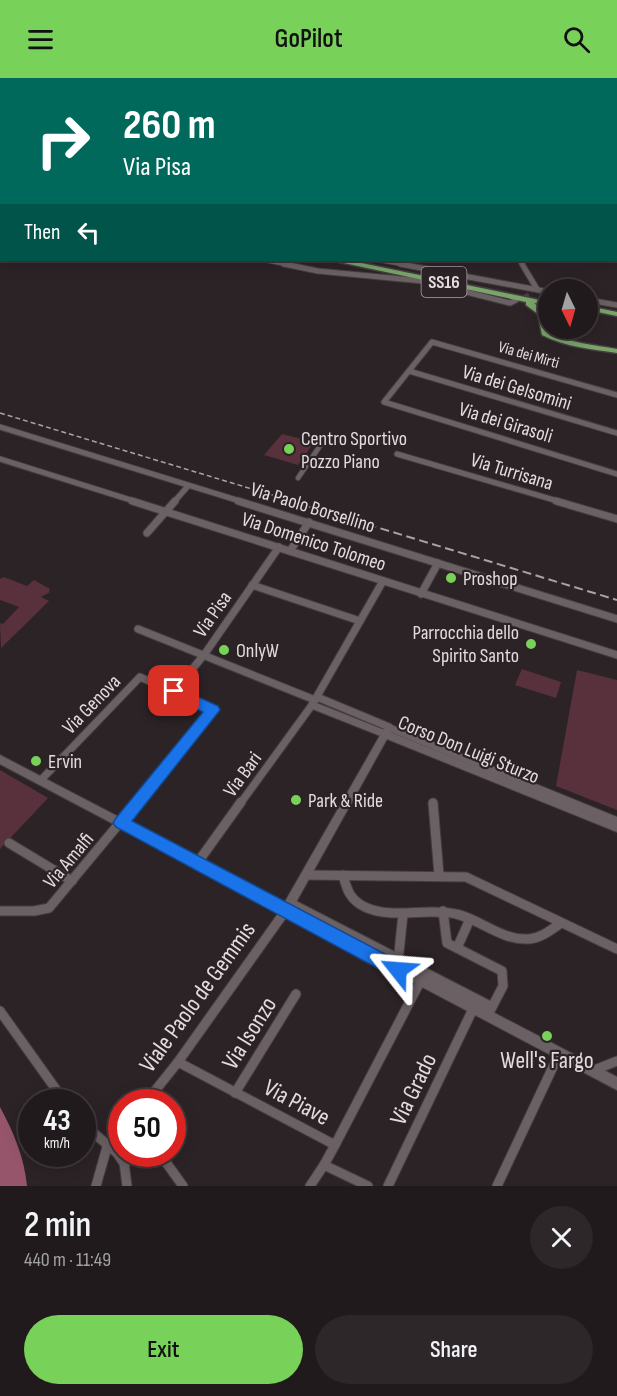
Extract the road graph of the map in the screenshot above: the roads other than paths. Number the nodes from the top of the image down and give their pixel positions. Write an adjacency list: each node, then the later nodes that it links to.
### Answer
1 (271, 261): 9 (street)
2 (344, 261): 7 (highway, SS16)
3 (366, 261): 11 (highway, SS16)
4 (385, 261): 6 (street)
5 (521, 261): 6 (street)
6 (538, 290): 8 (street)
7 (497, 293): 10 (highway, SS16); 14 (highway, SS16)
8 (531, 294)
9 (516, 300)
10 (538, 300)
11 (538, 300)
12 (598, 302): 13 (street)
13 (617, 305)
14 (538, 309)
15 (598, 313): 16 (highway)
16 (617, 318)
17 (556, 339): 18 (highway, SS16)
18 (617, 351)
19 (409, 371): 20 (street, Via dei Mirti); 22 (street, Via dei Gelsomini); 26 (street, Via dei Girasoli)
20 (617, 395)
21 (0, 427): 28 (street, Via Paolo Borsellino)
22 (617, 433)
23 (324, 440): 27 (street)
24 (397, 454): 30 (street, Via Turrisana)
25 (0, 459): 29 (street, Via Domenico Tolomeo)
26 (617, 474)
27 (298, 478)
28 (188, 486): 29 (street); 31 (street, Via Paolo Borsellino)
29 (165, 512): 32 (street); 33 (street, Via Domenico Tolomeo)
30 (617, 519)
31 (309, 522): 34 (street); 35 (street, Via Paolo Borsellino)
32 (147, 533)
33 (279, 547): 34 (street, Via Domenico Tolomeo); 37 (street, Via Pisa)
34 (290, 551): 36 (street, Via Domenico Tolomeo)
35 (438, 563): 38 (street); 39 (street, Via Paolo Borsellino)
36 (383, 581): 38 (street, Via Domenico Tolomeo); 40 (street, Via Bari)
37 (252, 585): 40 (street); 42 (street, Via Pisa)
38 (422, 594): 43 (street, Via Domenico Tolomeo)
39 (617, 618)
40 (360, 621): 45 (street, Via Bari)
41 (138, 628): 42 (street, Corso Don Luigi Sturzo)
42 (204, 655): 44 (street, Via Pisa); 45 (street, Corso Don Luigi Sturzo)
43 (617, 655)
44 (174, 691): 48 (street, Via Genova); 50 (street)
45 (315, 701): 46 (street, Corso Don Luigi Sturzo); 54 (street, Via Bari)
46 (387, 731): 51 (street, Corso Don Luigi Sturzo); 52 (street, Corso Don Luigi Sturzo); 55 (street, Viale Paolo de Gemmis)
47 (4, 761): 48 (main road)
48 (41, 780): 50 (main road)
49 (433, 803): 56 (street)
50 (118, 821): 54 (main road); 58 (street, Via Amalfi)
51 (617, 821)
52 (617, 828)
53 (9, 843): 58 (street)
54 (198, 862): 59 (main road)
55 (306, 875): 57 (street); 59 (street, Viale Paolo de Gemmis)
56 (439, 875): 57 (street); 64 (street)
57 (343, 876): 62 (street)
58 (72, 881): 60 (street, Via Amalfi)
59 (288, 907): 67 (main road); 75 (street, Viale Paolo de Gemmis)
60 (0, 911)
61 (443, 911): 62 (street); 63 (street); 65 (street)
62 (403, 914): 67 (street)
63 (470, 919): 64 (street); 65 (street)
64 (561, 923): 66 (street)
65 (457, 948): 72 (street)
66 (617, 949)
67 (398, 964): 68 (main road); 72 (street)
68 (420, 982): 70 (main road); 82 (street)
69 (296, 994): 80 (street, Via Isonzo)
70 (473, 1009): 72 (main road); 92 (street, Via Grado)
71 (0, 1011): 78 (street)
72 (489, 1012): 73 (main road)
73 (559, 1054): 76 (main road); 93 (street)
74 (617, 1061): 76 (street)
75 (177, 1062): 79 (street, Viale Paolo de Gemmis); 80 (street, Via Piave)
76 (591, 1071): 77 (main road)
77 (617, 1084)
78 (56, 1089)
79 (156, 1089)
80 (235, 1093): 82 (street, Via Piave)
81 (96, 1138): 83 (street)
82 (334, 1145): 84 (street, Via Piave)
83 (107, 1146): 87 (street)
84 (324, 1165): 90 (street, Via Piave); 91 (street)
85 (124, 1167): 88 (street)
86 (169, 1167): 89 (street)
87 (96, 1186)
88 (127, 1186)
89 (183, 1186)
90 (309, 1186)
91 (368, 1186)
92 (388, 1186)
93 (497, 1186)

